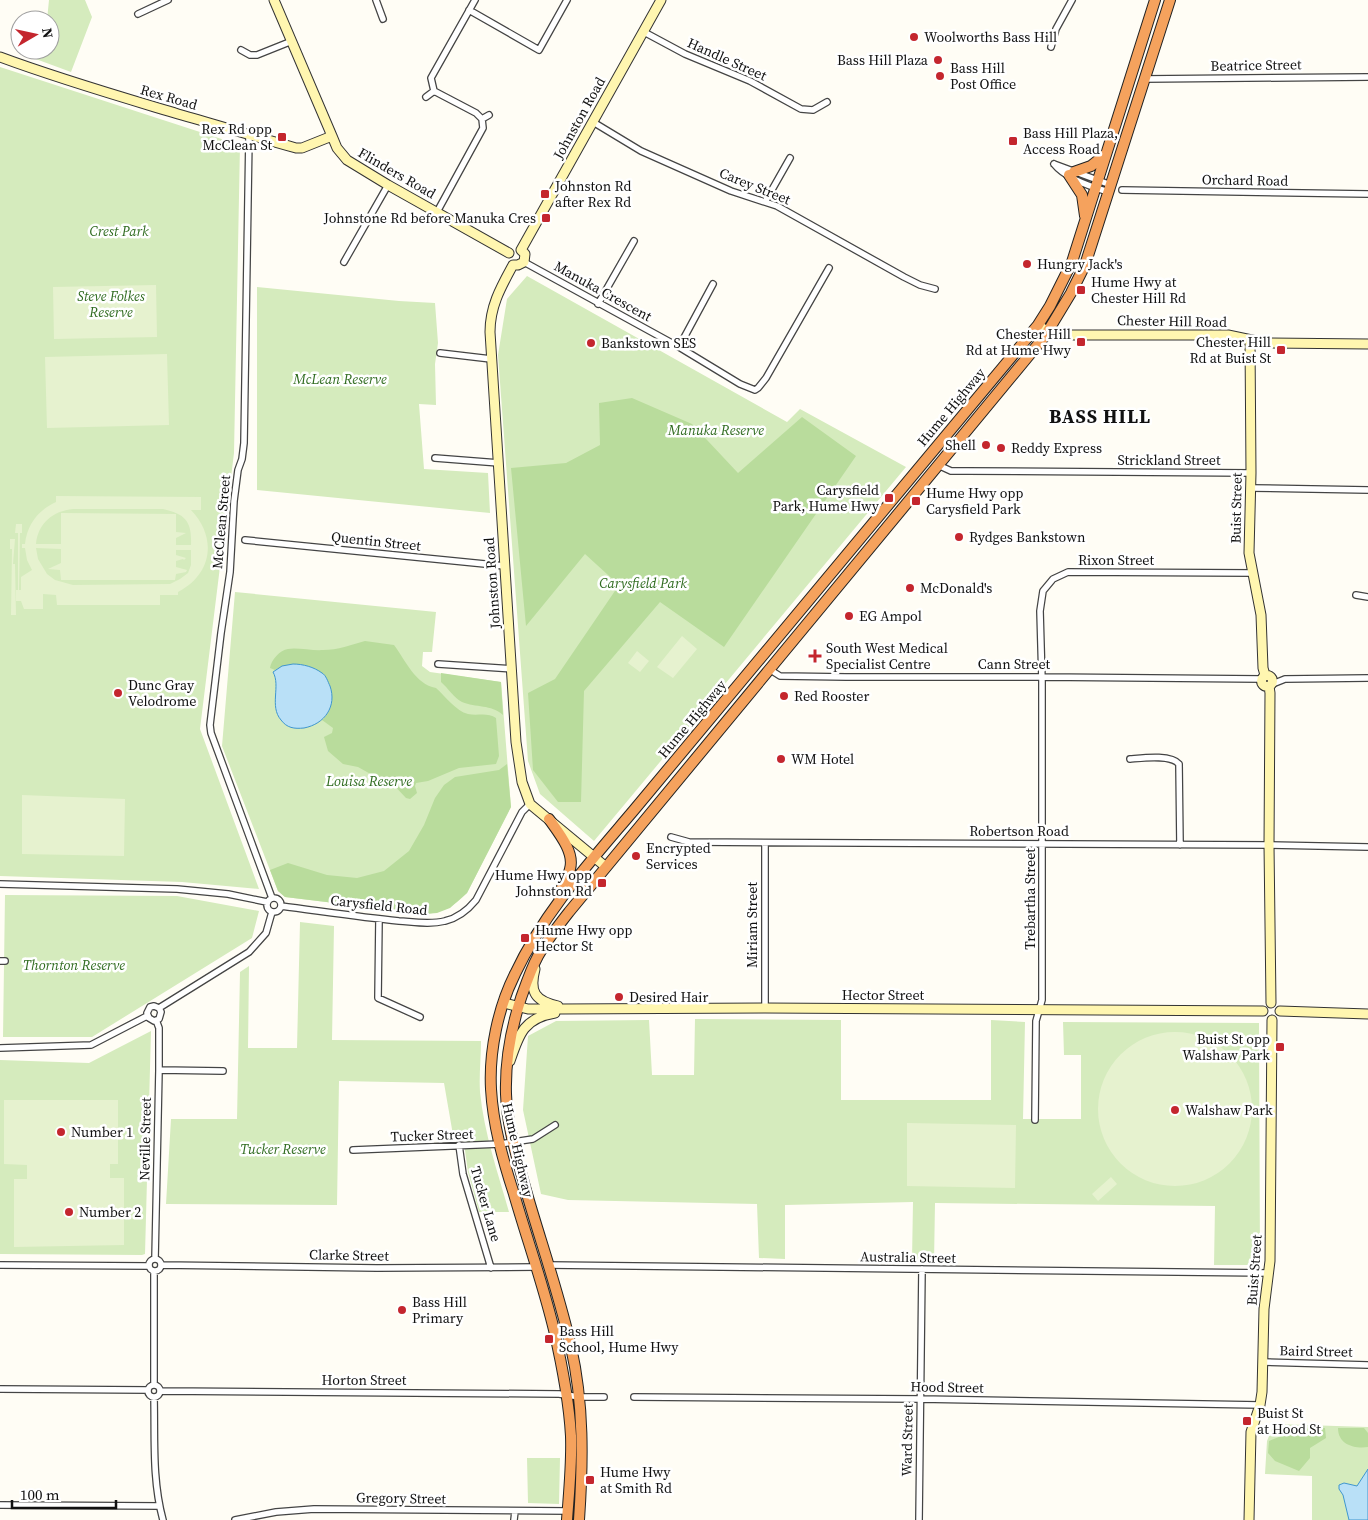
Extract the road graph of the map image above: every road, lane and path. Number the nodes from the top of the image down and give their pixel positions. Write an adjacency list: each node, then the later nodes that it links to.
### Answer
1 (168, 0): 11 (street)
2 (274, 0): 14 (street, Flinders Road)
3 (376, 0): 12 (street)
4 (475, 0): 10 (street)
5 (567, 0): 10 (street)
6 (661, 0): 13 (street, Johnston Road)
7 (1072, 0): 15 (street)
8 (1155, 0): 28 (highway, Hume Highway)
9 (1170, 0): 19 (highway, Hume Highway)
10 (469, 10): 20 (street)
11 (138, 14)
12 (383, 19)
13 (644, 32): 22 (street, Handle Street); 25 (street, Johnston Road)
14 (292, 41): 16 (street); 27 (street, Flinders Road)
15 (1051, 47)
16 (241, 50)
17 (0, 56): 26 (street, Rex Road)
18 (1368, 77): 19 (street, Beatrice Street)
19 (1144, 79): 33 (highway, Hume Highway)
20 (434, 91): 21 (street); 24 (street)
21 (426, 97)
22 (826, 102)
23 (489, 115): 24 (street)
24 (482, 119): 37 (street)
25 (593, 122): 36 (street, Carey Street); 40 (street, Johnston Road)
26 (249, 136): 27 (street, Rex Road); 86 (street, McClean Street)
27 (332, 136): 32 (street, Flinders Road)
28 (1106, 154): 30 (highway); 31 (highway, Hume Highway)
29 (790, 158): 36 (street)
30 (1071, 174): 31 (street); 38 (highway)
31 (1097, 184): 33 (street); 38 (highway, Hume Highway)
32 (388, 185): 37 (street, Flinders Road); 42 (street)
33 (1110, 189): 50 (highway, Hume Highway)
34 (1122, 190): 35 (street, Orchard Road)
35 (1368, 194)
36 (765, 202): 47 (street, Carey Street)
37 (437, 212): 41 (street, Flinders Road)
38 (1086, 220): 49 (highway, Hume Highway)
39 (634, 241): 48 (street)
40 (521, 250): 41 (street); 43 (street)
41 (509, 253): 44 (street)
42 (344, 262)
43 (524, 262): 44 (street); 48 (street, Manuka Crescent)
44 (513, 265): 55 (street, Johnston Road)
45 (829, 268): 53 (street, Manuka Crescent)
46 (713, 284): 53 (street)
47 (935, 289)
48 (598, 304): 53 (street, Manuka Crescent)
49 (1038, 325): 50 (street, Chester Hill Road); 83 (highway, Hume Highway)
50 (1048, 332): 51 (street, Chester Hill Road); 58 (highway, Hume Highway)
51 (1250, 341): 52 (street, Chester Hill Road); 59 (street, Buist Street)
52 (1368, 344)
53 (679, 347)
54 (440, 353): 55 (street)
55 (491, 359): 57 (street, Johnston Road)
56 (435, 458): 57 (street)
57 (499, 463): 63 (street, Johnston Road)
58 (938, 465): 59 (street, Strickland Street); 69 (highway, Hume Highway)
59 (1251, 473): 60 (street, Buist Street)
60 (1251, 488): 61 (street); 64 (street, Buist Street)
61 (1368, 490)
62 (245, 540): 63 (street, Quentin Street)
63 (505, 566): 68 (street, Johnston Road)
64 (1252, 573): 70 (street, Rixon Street); 71 (street, Buist Street)
65 (1356, 595): 66 (street)
66 (1368, 597)
67 (438, 664): 68 (street)
68 (512, 669): 75 (street, Johnston Road)
69 (769, 669): 70 (street, Cann Street); 84 (highway, Hume Highway)
70 (1042, 677): 71 (street, Cann Street); 79 (street, Trebartha Street)
71 (1263, 677): 73 (street)
72 (1368, 678): 73 (street)
73 (1269, 686): 81 (street)
74 (1130, 759): 80 (street)
75 (530, 804): 76 (street); 90 (street, Carysfield Road)
76 (549, 819): 83 (street); 89 (highway)
77 (671, 837): 78 (street, Robertson Road)
78 (765, 843): 79 (street, Robertson Road); 96 (street, Miriam Street)
79 (1042, 844): 80 (street, Robertson Road); 98 (street, Trebartha Street)
80 (1180, 845): 81 (street, Robertson Road)
81 (1269, 845): 82 (street, Robertson Road); 93 (street)
82 (1368, 847)
83 (594, 857): 84 (street); 89 (highway, Hume Highway)
84 (606, 867): 91 (highway, Hume Highway)
85 (0, 884): 86 (street)
86 (269, 900): 87 (street); 88 (street)
87 (281, 906): 88 (street); 90 (street, Carysfield Road)
88 (272, 912): 95 (street)
89 (549, 914): 92 (highway, Hume Highway)
90 (379, 919): 103 (street)
91 (538, 956): 94 (highway, Hume Highway); 97 (street)
92 (504, 1003): 94 (street, Hector Street); 113 (highway, Hume Highway)
93 (1271, 1003): 99 (street); 100 (street)
94 (518, 1007): 97 (street, Hector Street); 109 (highway, Hume Highway)
95 (159, 1008): 102 (street); 104 (street)
96 (765, 1008): 97 (street, Hector Street); 98 (street, Hector Street)
97 (572, 1010): 109 (street)
98 (1039, 1010): 99 (street, Hector Street); 110 (street, Trebartha Street)
99 (1263, 1011): 105 (street)
100 (1280, 1011): 101 (street); 105 (street)
101 (1368, 1014)
102 (147, 1016): 104 (street); 106 (street)
103 (420, 1018)
104 (156, 1020): 107 (street, Neville Street)
105 (1272, 1020): 125 (street, Buist Street)
106 (0, 1048)
107 (159, 1070): 108 (street); 116 (street, Neville Street)
108 (223, 1071)
109 (506, 1074): 112 (highway, Hume Highway)
110 (1035, 1120)
111 (555, 1125): 112 (street, Tucker Street)
112 (513, 1142): 113 (street, Tucker Street); 119 (highway, Hume Highway)
113 (500, 1144): 114 (street, Tucker Street); 121 (highway, Hume Highway)
114 (459, 1145): 115 (street, Tucker Street); 122 (street, Tucker Lane)
115 (353, 1150)
116 (155, 1259): 118 (street); 120 (street)
117 (0, 1264): 120 (street)
118 (161, 1265): 122 (street, Clarke Street); 124 (street)
119 (548, 1265): 123 (street, Australia Street); 134 (highway, Hume Highway)
120 (148, 1266): 124 (street)
121 (536, 1267): 122 (street, Clarke Street); 132 (highway, Hume Highway)
122 (492, 1268)
123 (922, 1269): 125 (street, Australia Street); 137 (street, Ward Street)
124 (154, 1272): 128 (street)
125 (1269, 1273): 126 (street, Buist Street)
126 (1263, 1362): 127 (street, Baird Street); 138 (street, Buist Street)
127 (1368, 1365)
128 (154, 1384): 130 (street); 131 (street)
129 (0, 1389): 130 (street)
130 (148, 1390): 133 (street)
131 (160, 1391): 132 (street, Horton Street); 133 (street)
132 (567, 1395): 134 (street, Horton Street); 142 (highway, Hume Highway)
133 (154, 1397): 140 (street)
134 (580, 1397): 135 (street); 146 (highway, Hume Highway)
135 (604, 1397)
136 (634, 1397): 137 (street, Hood Street)
137 (920, 1399): 138 (street, Hood Street); 147 (street, Ward Street)
138 (1260, 1405): 148 (street, Buist Street)
139 (0, 1505): 140 (street)
140 (159, 1506): 143 (street)
141 (515, 1511): 142 (street, Gregory Street); 144 (street, Gregory Street); 145 (street)
142 (568, 1516)
143 (163, 1520)
144 (235, 1520)
145 (514, 1520)
146 (579, 1520)
147 (919, 1520)
148 (1249, 1520)

